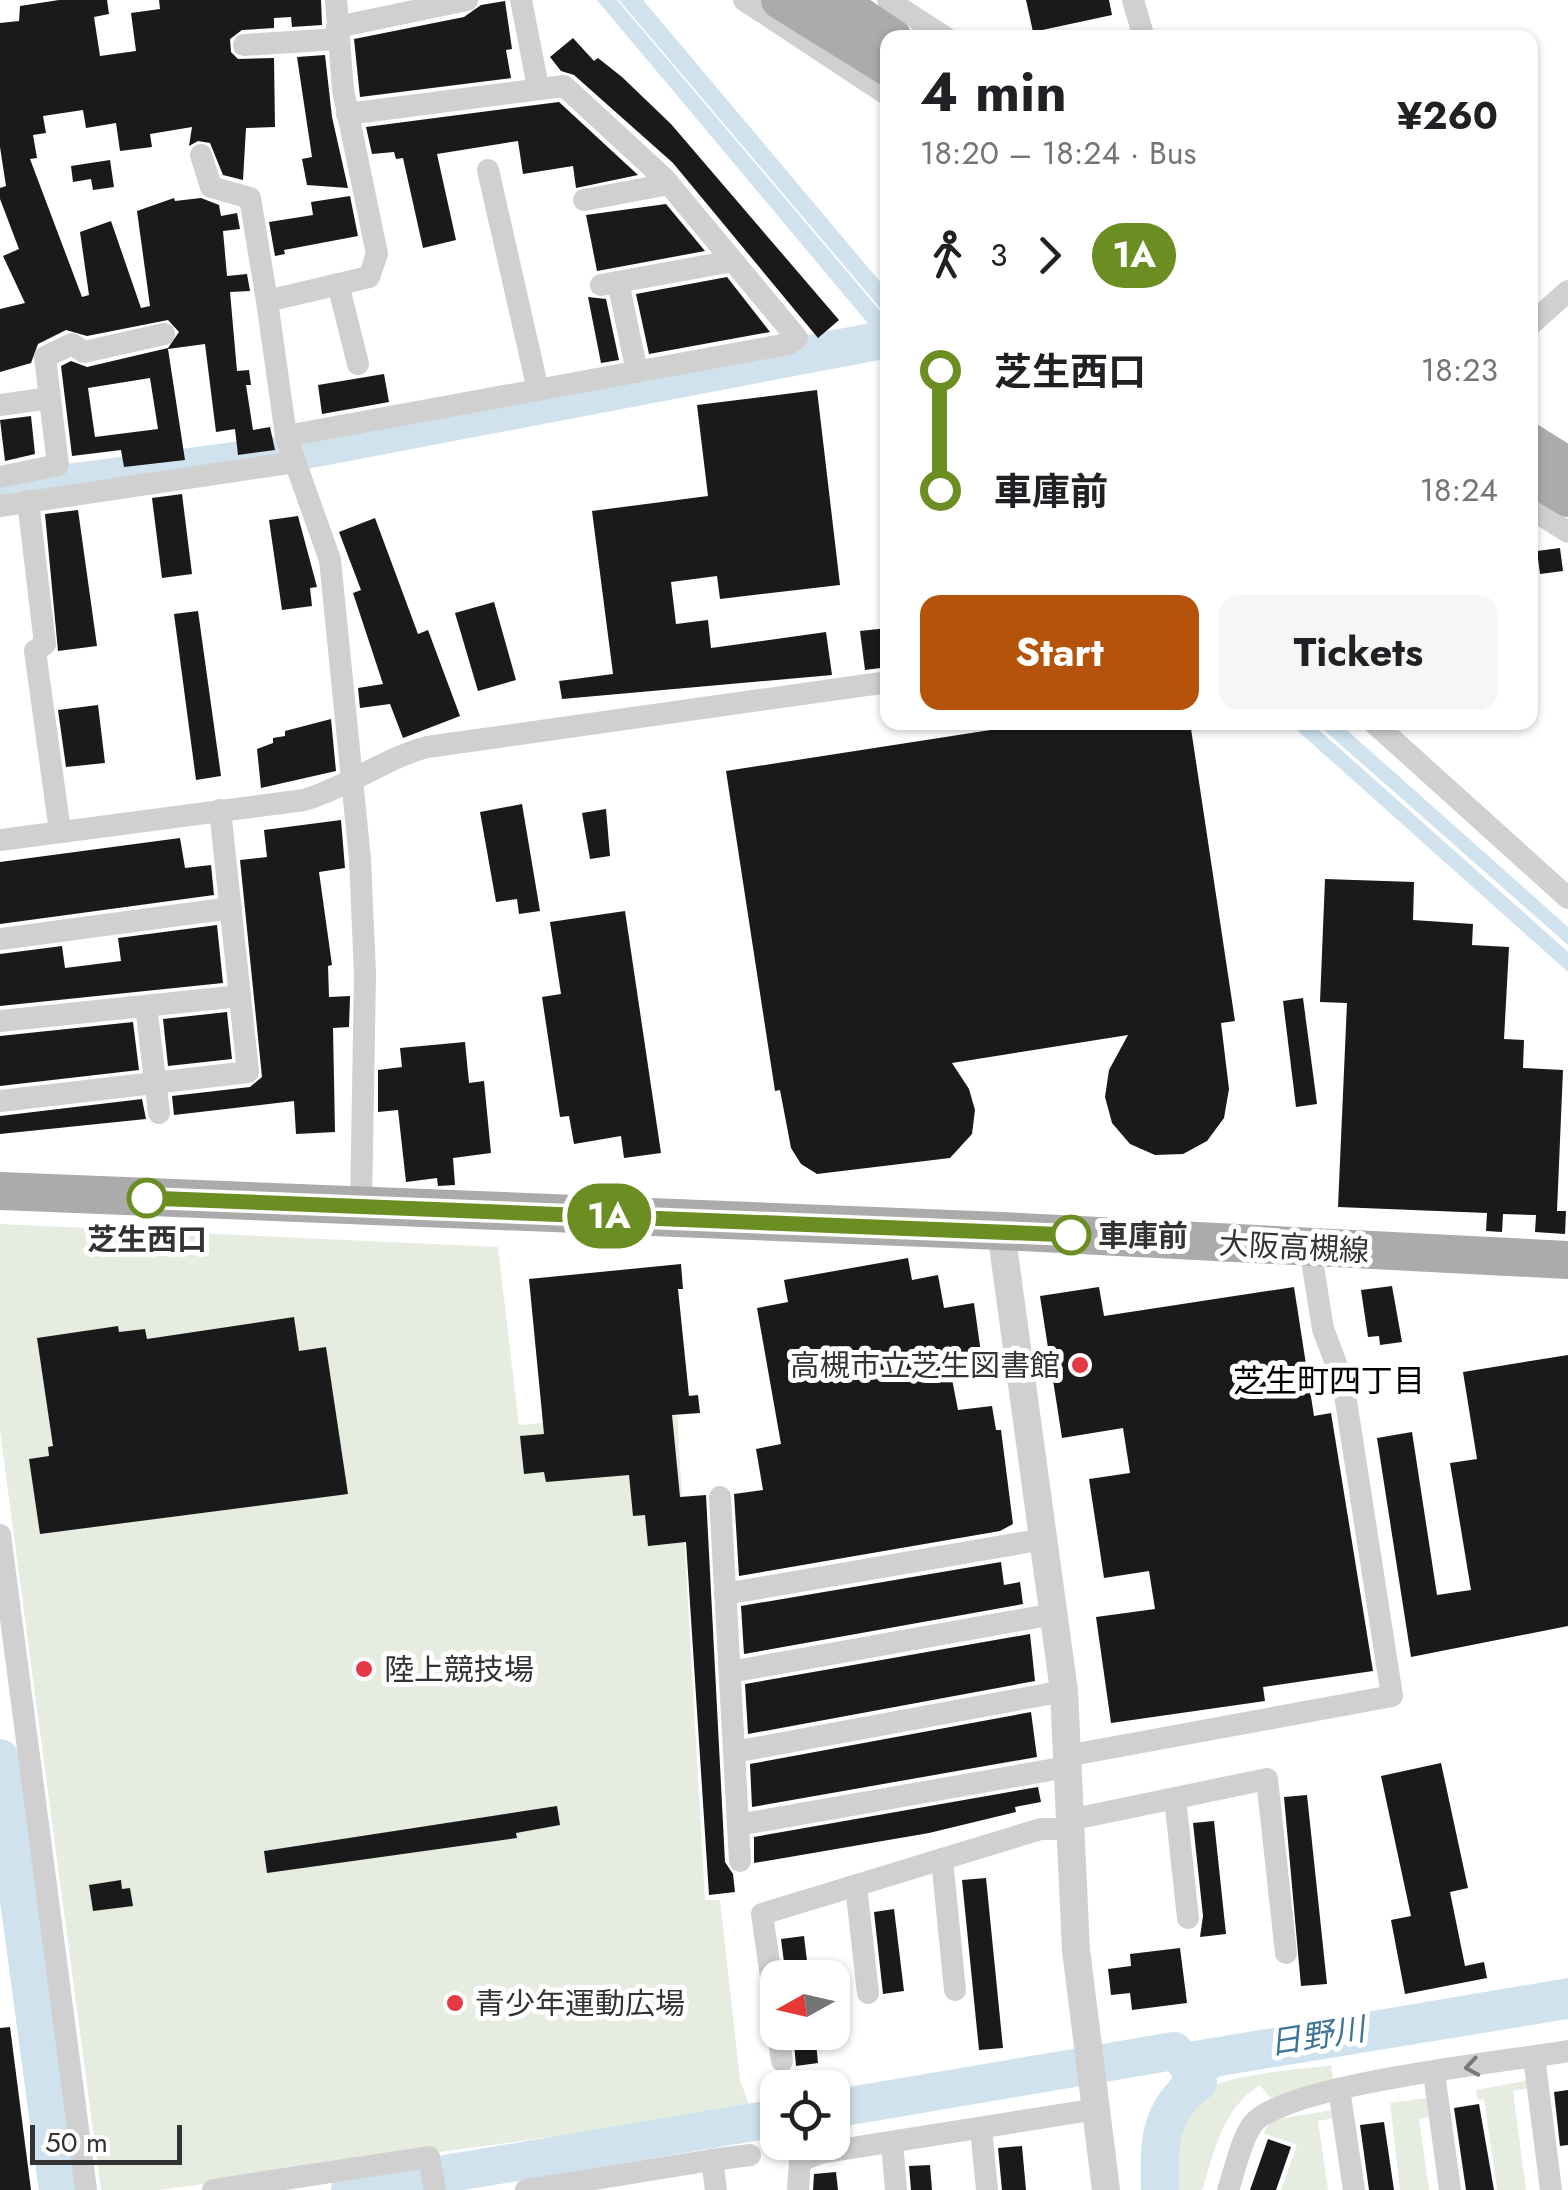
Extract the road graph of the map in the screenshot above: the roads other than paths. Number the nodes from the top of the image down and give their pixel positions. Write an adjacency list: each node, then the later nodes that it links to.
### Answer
1 (336, 0): 12 (street)
2 (467, 0): 12 (street)
3 (522, 0): 15 (street)
4 (744, 0): 16 (street)
5 (780, 0): 14 (main road)
6 (836, 0): 9 (main road)
7 (888, 0): 10 (street)
8 (1134, 0): 11 (street)
9 (881, 30)
10 (934, 30)
11 (1142, 30)
12 (338, 33): 13 (street); 17 (street)
13 (244, 45)
14 (880, 62)
15 (538, 87): 17 (street); 20 (street)
16 (880, 90)
17 (348, 114): 25 (street)
18 (200, 155): 27 (street)
19 (497, 182): 24 (street)
20 (668, 184): 21 (street); 22 (street)
21 (584, 200)
22 (733, 261): 31 (street); 31 (street)
23 (534, 264): 24 (street)
24 (510, 268): 32 (street)
25 (338, 284): 27 (street); 30 (street)
26 (1568, 291): 28 (street)
27 (266, 300): 35 (street)
28 (1538, 318)
29 (164, 334): 33 (street)
30 (358, 364)
31 (637, 372): 32 (street)
32 (538, 390): 35 (street)
33 (50, 398): 34 (street); 39 (street)
34 (0, 406)
35 (286, 436): 37 (street)
36 (1538, 447): 38 (main road)
37 (296, 462): 42 (street); 48 (street)
38 (1568, 466)
39 (0, 477)
40 (1538, 479): 41 (main road)
41 (1568, 498)
42 (28, 502): 43 (street); 50 (street)
43 (0, 506)
44 (1538, 513): 45 (street)
45 (1568, 532)
46 (880, 683): 48 (street)
47 (1383, 730): 52 (street)
48 (352, 781): 49 (street); 62 (street)
49 (220, 810): 50 (street); 53 (street)
50 (60, 831): 51 (street)
51 (0, 840)
52 (1568, 898)
53 (231, 908): 54 (street); 55 (street)
54 (0, 938)
55 (240, 996): 56 (street); 58 (street)
56 (146, 1006): 57 (street); 58 (street)
57 (0, 1021)
58 (154, 1083): 59 (street); 60 (street)
59 (0, 1101)
60 (158, 1114)
61 (0, 1191): 62 (main road, 大阪高槻線)
62 (361, 1206): 63 (main road, 大阪高槻線)
63 (1001, 1231): 64 (main road, 大阪高槻線); 68 (street)
64 (1310, 1248): 65 (main road, 大阪高槻線); 74 (street)
65 (1568, 1260)
66 (720, 1497): 69 (street)
67 (0, 1535): 97 (street)
68 (1044, 1539): 69 (street); 70 (street)
69 (725, 1594): 71 (street)
70 (1054, 1614): 71 (street); 72 (street)
71 (730, 1672): 73 (street)
72 (1064, 1691): 73 (street); 74 (street)
73 (734, 1752): 77 (street)
74 (1066, 1761): 76 (street); 77 (street)
75 (1175, 1798): 76 (street); 81 (street); 82 (street)
76 (1070, 1824): 78 (street); 92 (street)
77 (738, 1825): 79 (street)
78 (942, 1859): 80 (street); 84 (street)
79 (740, 1861)
80 (856, 1886): 83 (street); 85 (street)
81 (1188, 1918)
82 (1286, 1953)
83 (768, 1960)
84 (955, 1990)
85 (868, 1993)
86 (781, 2050): 89 (street)
87 (1568, 2052): 88 (street)
88 (1534, 2057): 90 (street, one-way to 90); 109 (street)
89 (782, 2061)
90 (1434, 2073): 91 (street); 108 (street)
91 (1339, 2089): 106 (street); 107 (street)
92 (1097, 2109): 93 (street); 105 (street)
93 (981, 2128): 94 (street); 104 (street)
94 (892, 2142): 102 (street); 103 (street)
95 (750, 2155): 96 (street)
96 (712, 2160): 100 (street); 101 (street)
97 (86, 2190)
98 (212, 2190): 99 (street)
99 (435, 2190)
100 (526, 2190)
101 (716, 2190)
102 (798, 2190)
103 (896, 2190)
104 (987, 2190)
105 (1106, 2190)
106 (1228, 2190)
107 (1354, 2190)
108 (1450, 2190)
109 (1550, 2190)

